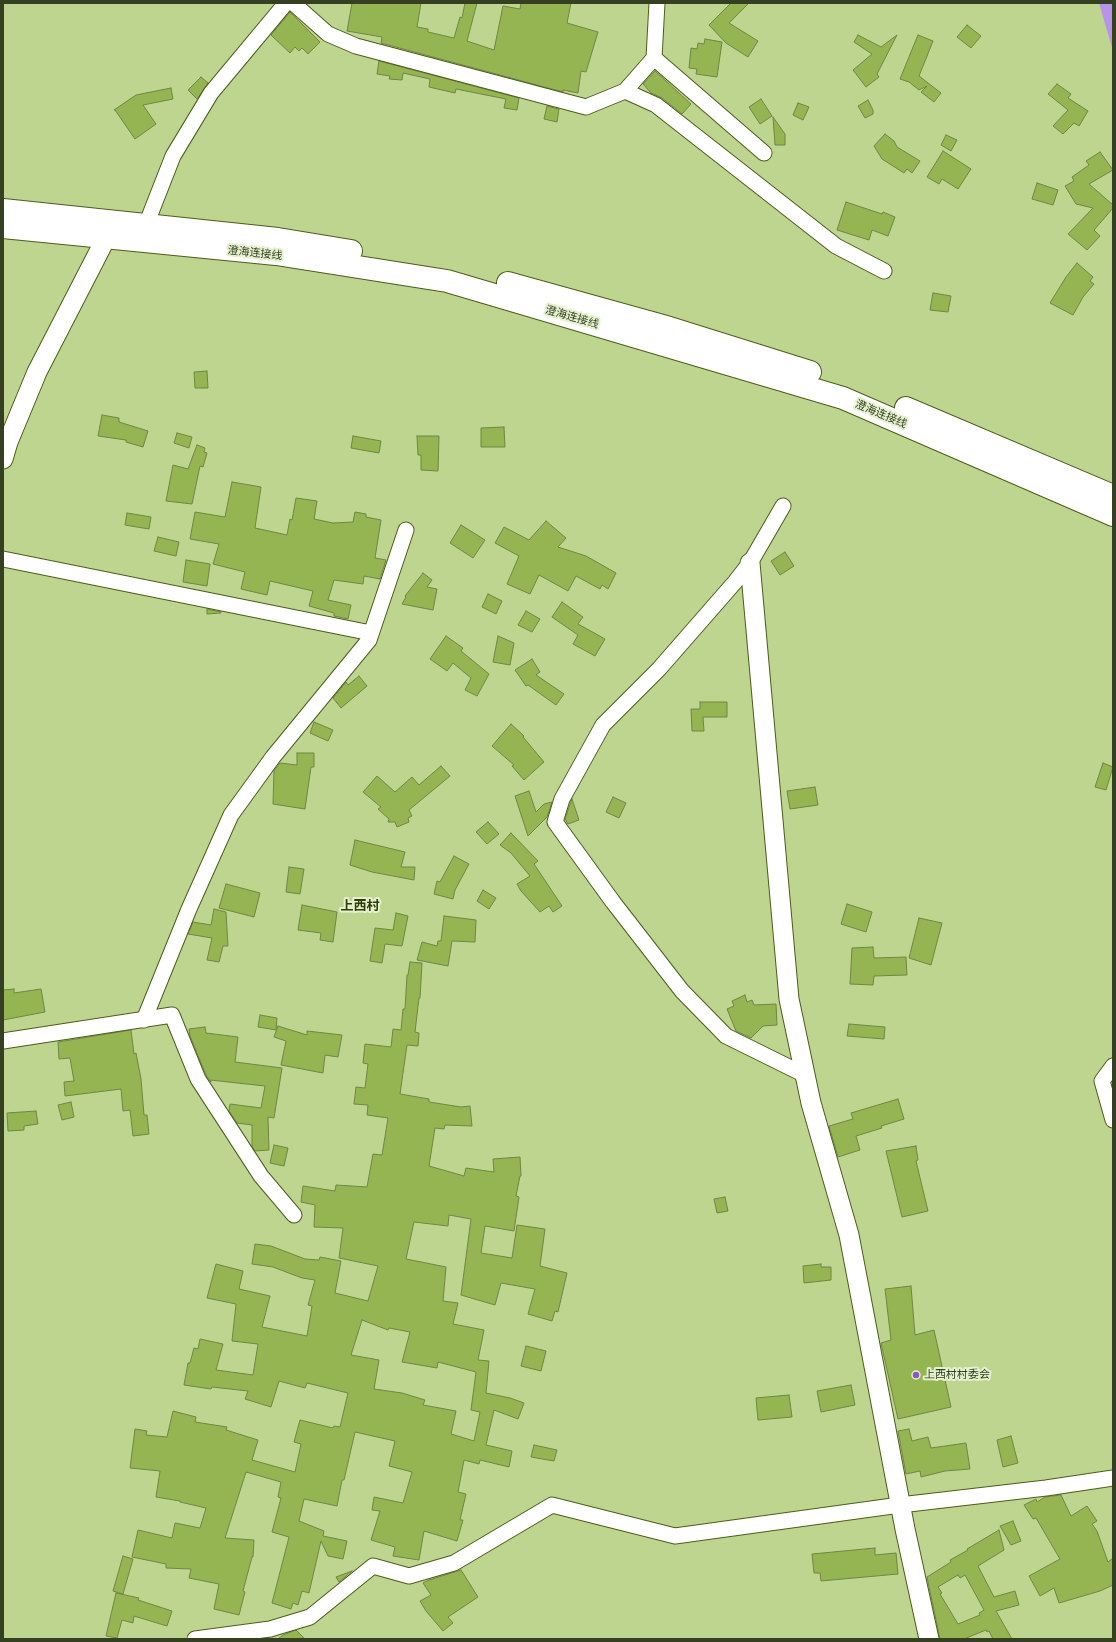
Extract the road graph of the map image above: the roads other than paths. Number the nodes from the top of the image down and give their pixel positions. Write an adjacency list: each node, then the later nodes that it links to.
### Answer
1 (286, 3): 8 (street)
2 (293, 3): 5 (street)
3 (657, 3): 4 (street)
4 (654, 58): 5 (street); 6 (street)
5 (625, 91): 11 (street)
6 (764, 153)
7 (3, 210): 8 (highway, 澄海连接线)
8 (146, 225): 13 (highway, 澄海连接线)
9 (3, 227): 10 (highway, 澄海连接线)
10 (106, 238): 12 (street); 15 (highway, 澄海连接线)
11 (884, 271)
12 (3, 459)
13 (1113, 496)
14 (783, 506): 18 (street)
15 (1113, 515)
16 (406, 530): 19 (street)
17 (3, 559): 19 (street)
18 (750, 563): 23 (street); 23 (street)
19 (371, 633): 20 (street)
20 (144, 1020): 21 (street); 25 (street)
21 (3, 1041)
22 (1113, 1066): 24 (street)
23 (805, 1076): 27 (street)
24 (1113, 1120)
25 (294, 1215)
26 (1113, 1478): 27 (street)
27 (900, 1505): 28 (street); 29 (street)
28 (194, 1639)
29 (929, 1639)

